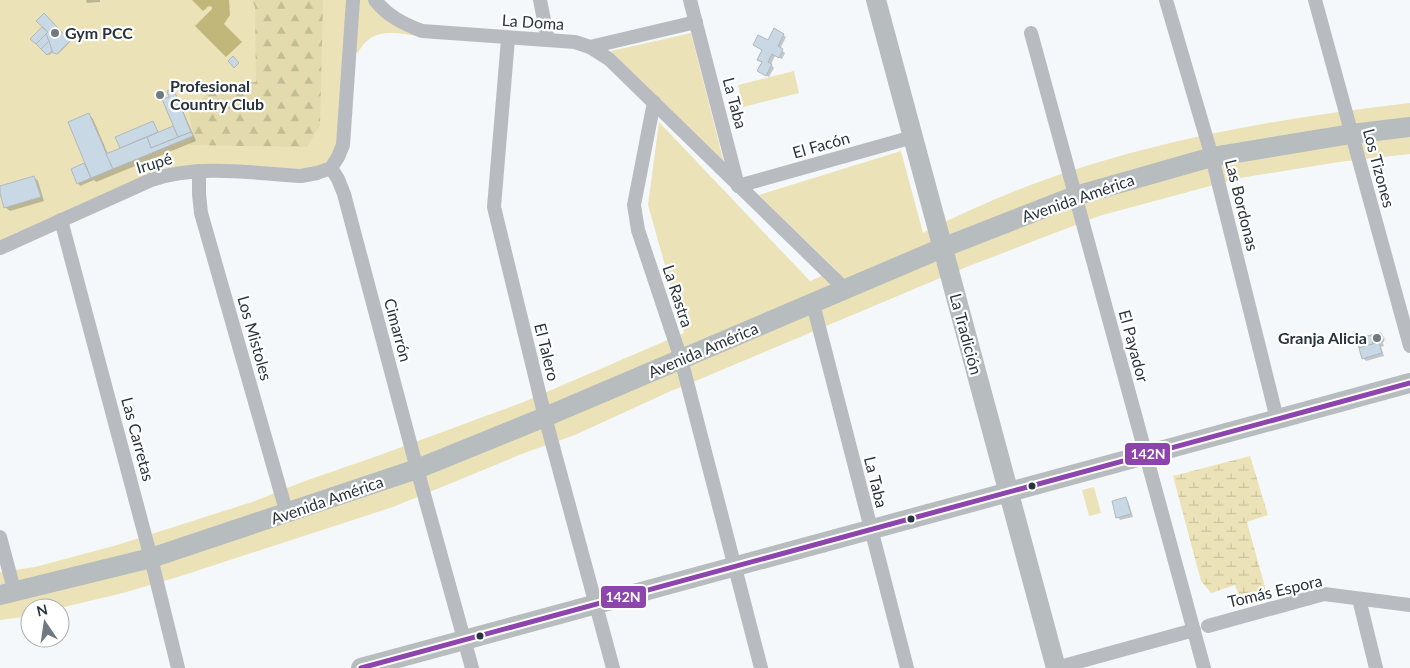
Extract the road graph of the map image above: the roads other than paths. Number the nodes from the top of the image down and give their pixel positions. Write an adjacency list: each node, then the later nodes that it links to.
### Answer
1 (353, 0): 18 (street)
2 (375, 0): 10 (street, La Doma)
3 (540, 0): 11 (street)
4 (690, 0): 8 (street, La Taba)
5 (876, 0): 16 (street, La Tradición)
6 (1166, 0): 17 (street, Las Bordonas)
7 (1315, 0): 15 (street, Los Tizones)
8 (696, 22): 12 (street, La Doma); 20 (street, La Taba)
9 (1031, 33): 21 (street, El Payador)
10 (508, 38): 11 (street, La Doma); 30 (street, El Talero)
11 (548, 40): 12 (street, La Doma)
12 (590, 47): 13 (street)
13 (654, 102): 20 (street); 28 (street, La Rastra)
14 (1410, 127): 15 (street, Avenida América)
15 (1351, 134): 17 (street, Avenida América); 27 (street, Los Tizones)
16 (912, 137): 20 (street, El Facón); 24 (street, La Tradición)
17 (1212, 157): 21 (street, Avenida América); 31 (street, Las Bordonas)
18 (331, 168): 19 (street, Irupé); 33 (street, Cimarrón)
19 (199, 171): 22 (street, Irupé); 35 (street, Los Mistoles)
20 (738, 186): 25 (street)
21 (1075, 196): 24 (street, Avenida América); 32 (street, El Payador)
22 (61, 220): 23 (street, Irupé); 38 (street, Las Carretas)
23 (0, 248)
24 (942, 248): 25 (street, Avenida América); 34 (street, La Tradición)
25 (846, 290): 26 (street, Avenida América)
26 (813, 304): 28 (street, Avenida América); 36 (street, La Taba)
27 (1410, 346)
28 (681, 359): 30 (street, Avenida América); 39 (street, La Rastra)
29 (1410, 383): 31 (street)
30 (545, 417): 33 (street, Avenida América); 42 (street, El Talero)
31 (1277, 419): 32 (street)
32 (1146, 455): 34 (street); 45 (street, El Payador)
33 (417, 470): 35 (street, Avenida América); 46 (street, Cimarrón)
34 (1010, 492): 36 (street); 53 (street, La Tradición)
35 (287, 514): 38 (street, Avenida América)
36 (870, 530): 39 (street); 52 (street, La Taba)
37 (0, 537): 40 (street)
38 (151, 558): 40 (street, Avenida América); 47 (street, Las Carretas)
39 (734, 567): 42 (street); 51 (street, La Rastra)
40 (7, 594)
41 (1359, 599): 43 (street, Tomás Espora); 44 (street, Tomás Espora); 55 (street)
42 (596, 604): 46 (street); 50 (street, El Talero)
43 (1410, 605)
44 (1208, 626)
45 (1194, 630): 53 (street); 54 (street, El Payador)
46 (465, 640): 48 (street); 49 (street, Cimarrón)
47 (178, 668)
48 (361, 668)
49 (472, 668)
50 (613, 668)
51 (761, 668)
52 (907, 668)
53 (1056, 668)
54 (1204, 668)
55 (1376, 668)

